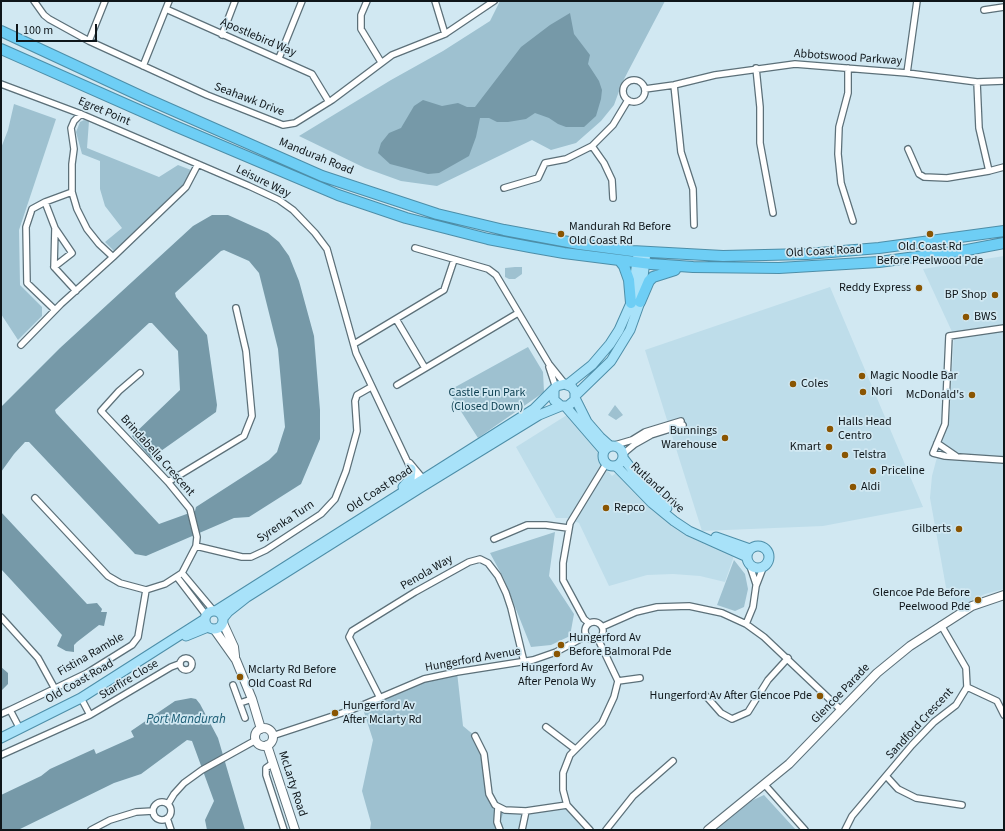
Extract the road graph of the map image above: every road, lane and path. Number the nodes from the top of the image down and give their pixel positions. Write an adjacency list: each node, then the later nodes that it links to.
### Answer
1 (34, 1): 16 (street, Seahawk Drive)
2 (105, 1): 16 (street)
3 (169, 1): 11 (street)
4 (235, 1): 15 (street)
5 (302, 1): 18 (street)
6 (367, 1): 19 (street)
7 (435, 1): 14 (street)
8 (494, 1): 14 (street, Seahawk Drive)
9 (917, 1): 23 (street)
10 (1004, 7): 12 (street)
11 (166, 9): 15 (street, Apostlebird Way); 20 (street)
12 (984, 10)
13 (1, 31): 50 (highway, Mandurah Road)
14 (445, 34): 19 (street, Seahawk Drive)
15 (222, 35): 18 (street, Apostlebird Way)
16 (89, 41): 20 (street, Seahawk Drive)
17 (1, 49): 53 (highway)
18 (279, 58): 30 (street, Apostlebird Way)
19 (381, 62): 30 (street, Seahawk Drive)
20 (143, 66): 30 (street, Seahawk Drive)
21 (756, 68): 22 (street, Abbotswood Parkway); 27 (street, Abbotswood Parkway); 41 (street)
22 (848, 68): 23 (street, Abbotswood Parkway); 42 (street)
23 (908, 73): 25 (street, Abbotswood Parkway)
24 (1004, 81): 25 (street, Abbotswood Parkway)
25 (977, 82): 36 (street)
26 (1, 84): 31 (street, Egret Point)
27 (674, 85): 28 (street, Abbotswood Parkway); 43 (street)
28 (645, 89): 29 (street); 29 (street)
29 (628, 100): 32 (street)
30 (329, 102)
31 (81, 114): 34 (street, Egret Point); 38 (street)
32 (592, 146): 37 (street); 39 (street)
33 (908, 149): 36 (street)
34 (198, 164): 51 (street); 64 (street, Leisure Way)
35 (1004, 167): 36 (street)
36 (989, 171)
37 (504, 188)
38 (72, 192): 40 (street); 51 (street)
39 (613, 198)
40 (45, 202): 44 (street); 60 (street)
41 (772, 212)
42 (853, 221)
43 (694, 224)
44 (55, 228): 55 (street); 55 (street)
45 (1004, 231): 50 (highway, Old Coast Road)
46 (1004, 243): 47 (highway, Old Coast Road)
47 (990, 246): 49 (highway); 56 (highway, Old Coast Road)
48 (415, 248): 52 (street)
49 (1004, 249)
50 (642, 252): 54 (main road)
51 (113, 257): 57 (street)
52 (454, 260): 61 (street); 62 (street)
53 (620, 261): 54 (highway, Old Coast Road); 58 (highway)
54 (641, 263): 56 (highway, Old Coast Road); 58 (main road)
55 (54, 267): 57 (street)
56 (693, 267): 58 (highway)
57 (76, 291): 60 (street)
58 (635, 303): 69 (main road); 73 (main road)
59 (236, 308): 83 (street)
60 (55, 310): 65 (street)
61 (518, 313): 66 (street); 67 (street)
62 (396, 319): 64 (street); 67 (street)
63 (1004, 328): 75 (street)
64 (354, 344): 71 (street, Leisure Way)
65 (21, 345)
66 (549, 364): 69 (street); 72 (street)
67 (426, 368): 70 (street)
68 (140, 373): 83 (street, Brindabella Crescent)
69 (566, 384): 72 (main road); 73 (main road)
70 (397, 385)
71 (371, 387): 81 (street, Leisure Way); 89 (street, Syrenka Turn)
72 (555, 389): 74 (main road); 84 (main road, Old Coast Road)
73 (575, 397): 74 (main road); 76 (main road)
74 (564, 406): 76 (main road); 84 (main road, Old Coast Road)
75 (937, 443): 78 (street); 78 (street)
76 (610, 447): 77 (main road); 77 (street); 80 (main road)
77 (624, 456): 82 (main road); 90 (main road, Rutland Drive)
78 (956, 456): 79 (street)
79 (1004, 460)
80 (606, 464): 82 (main road); 87 (street)
81 (410, 466): 84 (street, Leisure Way); 86 (main road)
82 (616, 466): 90 (main road, Rutland Drive)
83 (168, 482): 89 (street, Brindabella Crescent)
84 (422, 483): 86 (main road, Old Coast Road); 98 (main road, Old Coast Road)
85 (34, 498): 95 (street)
86 (390, 499): 98 (main road, Old Coast Road)
87 (568, 528): 88 (street); 99 (street)
88 (494, 539)
89 (196, 546): 92 (street, Brindabella Crescent)
90 (749, 557): 91 (main road); 91 (main road); 94 (street)
91 (763, 568): 94 (street)
92 (182, 572): 93 (street, Brindabella Crescent); 98 (street)
93 (178, 577): 95 (street, Brindabella Crescent); 98 (street)
94 (756, 586): 100 (street)
95 (146, 590): 112 (street, Fistina Ramble)
96 (1004, 595): 101 (street, Glencoe Parade)
97 (1, 617): 112 (street)
98 (214, 619): 114 (main road, Old Coast Road); 116 (street)
99 (589, 624): 102 (street); 103 (street)
100 (746, 624): 102 (street); 105 (street)
101 (941, 625): 111 (street, Sandford Crescent); 119 (street, Glencoe Parade)
102 (602, 627): 104 (street)
103 (586, 636): 104 (street); 106 (street, Hungerford Avenue)
104 (598, 639): 109 (street)
105 (788, 658): 113 (street); 119 (street)
106 (524, 662): 115 (street, Hungerford Avenue); 115 (street, Penola Way)
107 (179, 664): 121 (street, Starfire Close)
108 (640, 678): 109 (street)
109 (618, 681): 132 (street)
110 (233, 685): 117 (street)
111 (967, 687): 122 (street); 136 (street, Sandford Crescent)
112 (55, 689): 118 (street, Fistina Ramble)
113 (706, 696)
114 (81, 698): 121 (street, Starfire Close); 125 (main road, Old Coast Road)
115 (380, 698): 127 (street, Hungerford Avenue)
116 (252, 699): 117 (street); 126 (street)
117 (240, 703): 123 (street)
118 (10, 710): 120 (street, Fistina Ramble); 125 (street)
119 (841, 710): 137 (street, Glencoe Parade)
120 (1, 714)
121 (90, 715): 133 (street, Starfire Close)
122 (1004, 715)
123 (245, 718)
124 (546, 727): 132 (street)
125 (20, 729): 129 (main road, Old Coast Road)
126 (261, 729): 127 (street); 130 (street)
127 (272, 736): 131 (street)
128 (475, 736): 141 (street)
129 (1, 738)
130 (256, 740): 131 (street); 138 (street)
131 (268, 745): 135 (street, McLarty Road)
132 (575, 749): 139 (street)
133 (1, 755)
134 (673, 761): 152 (street)
135 (273, 763): 147 (street); 148 (street, McLarty Road)
136 (887, 777): 140 (street); 155 (street, Sandford Crescent)
137 (765, 785): 153 (street, Glencoe Parade); 154 (street)
138 (168, 804): 142 (street); 144 (street)
139 (567, 804): 143 (street); 151 (street)
140 (962, 805)
141 (498, 806): 143 (street); 149 (street)
142 (153, 811): 144 (street); 145 (street)
143 (526, 812): 150 (street)
144 (167, 818): 146 (street)
145 (91, 830)
146 (171, 830)
147 (284, 830)
148 (294, 830)
149 (500, 830)
150 (522, 830)
151 (590, 830)
152 (606, 830)
153 (708, 830)
154 (805, 830)
155 (845, 830)

